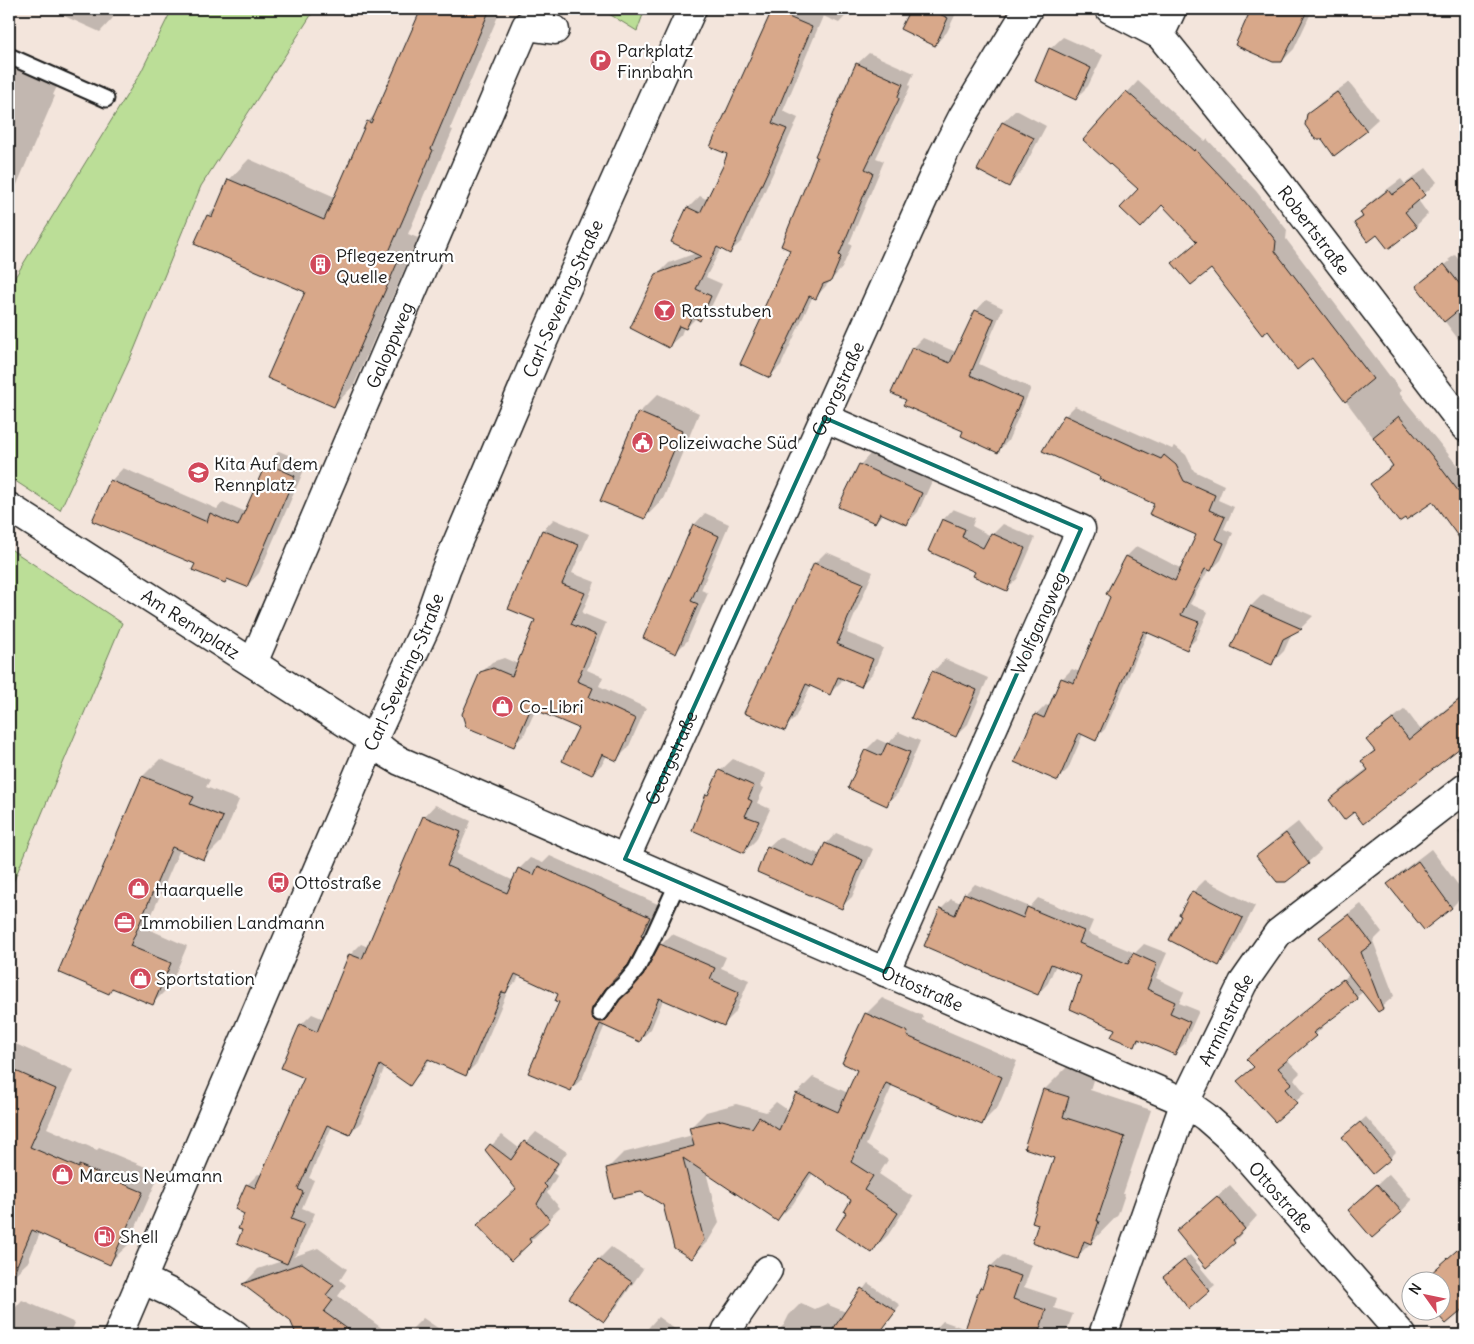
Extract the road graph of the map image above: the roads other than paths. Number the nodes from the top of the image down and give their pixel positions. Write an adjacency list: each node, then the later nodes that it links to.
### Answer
1 (692, 9): 13 (street, Carl-Severing-Straße)
2 (1028, 9): 9 (street, Georgstraße)
3 (1110, 9): 6 (street)
4 (1172, 9): 6 (street)
5 (555, 30): 12 (street, Galoppweg)
6 (1160, 35): 10 (street, Robertstraße)
7 (9, 56): 8 (lane)
8 (106, 99)
9 (826, 418): 15 (street, Georgstraße); 17 (street, Wolfgangweg)
10 (1465, 427)
11 (9, 506): 12 (street, Am Rennplatz)
12 (253, 663): 13 (street, Am Rennplatz)
13 (372, 742): 15 (street, Ottostraße); 21 (street, Carl-Severing-Straße)
14 (1465, 788): 19 (street, Arminstraße)
15 (625, 859): 16 (street, Ottostraße)
16 (678, 882): 17 (street, Ottostraße); 18 (lane)
17 (885, 972): 19 (street, Ottostraße)
18 (600, 1013)
19 (1185, 1102): 25 (street, Arminstraße); 26 (street, Ottostraße)
20 (768, 1270): 24 (street)
21 (142, 1279): 22 (street, Carl-Severing-Straße); 23 (street)
22 (118, 1335)
23 (236, 1335)
24 (725, 1335)
25 (1103, 1335)
26 (1402, 1335)

